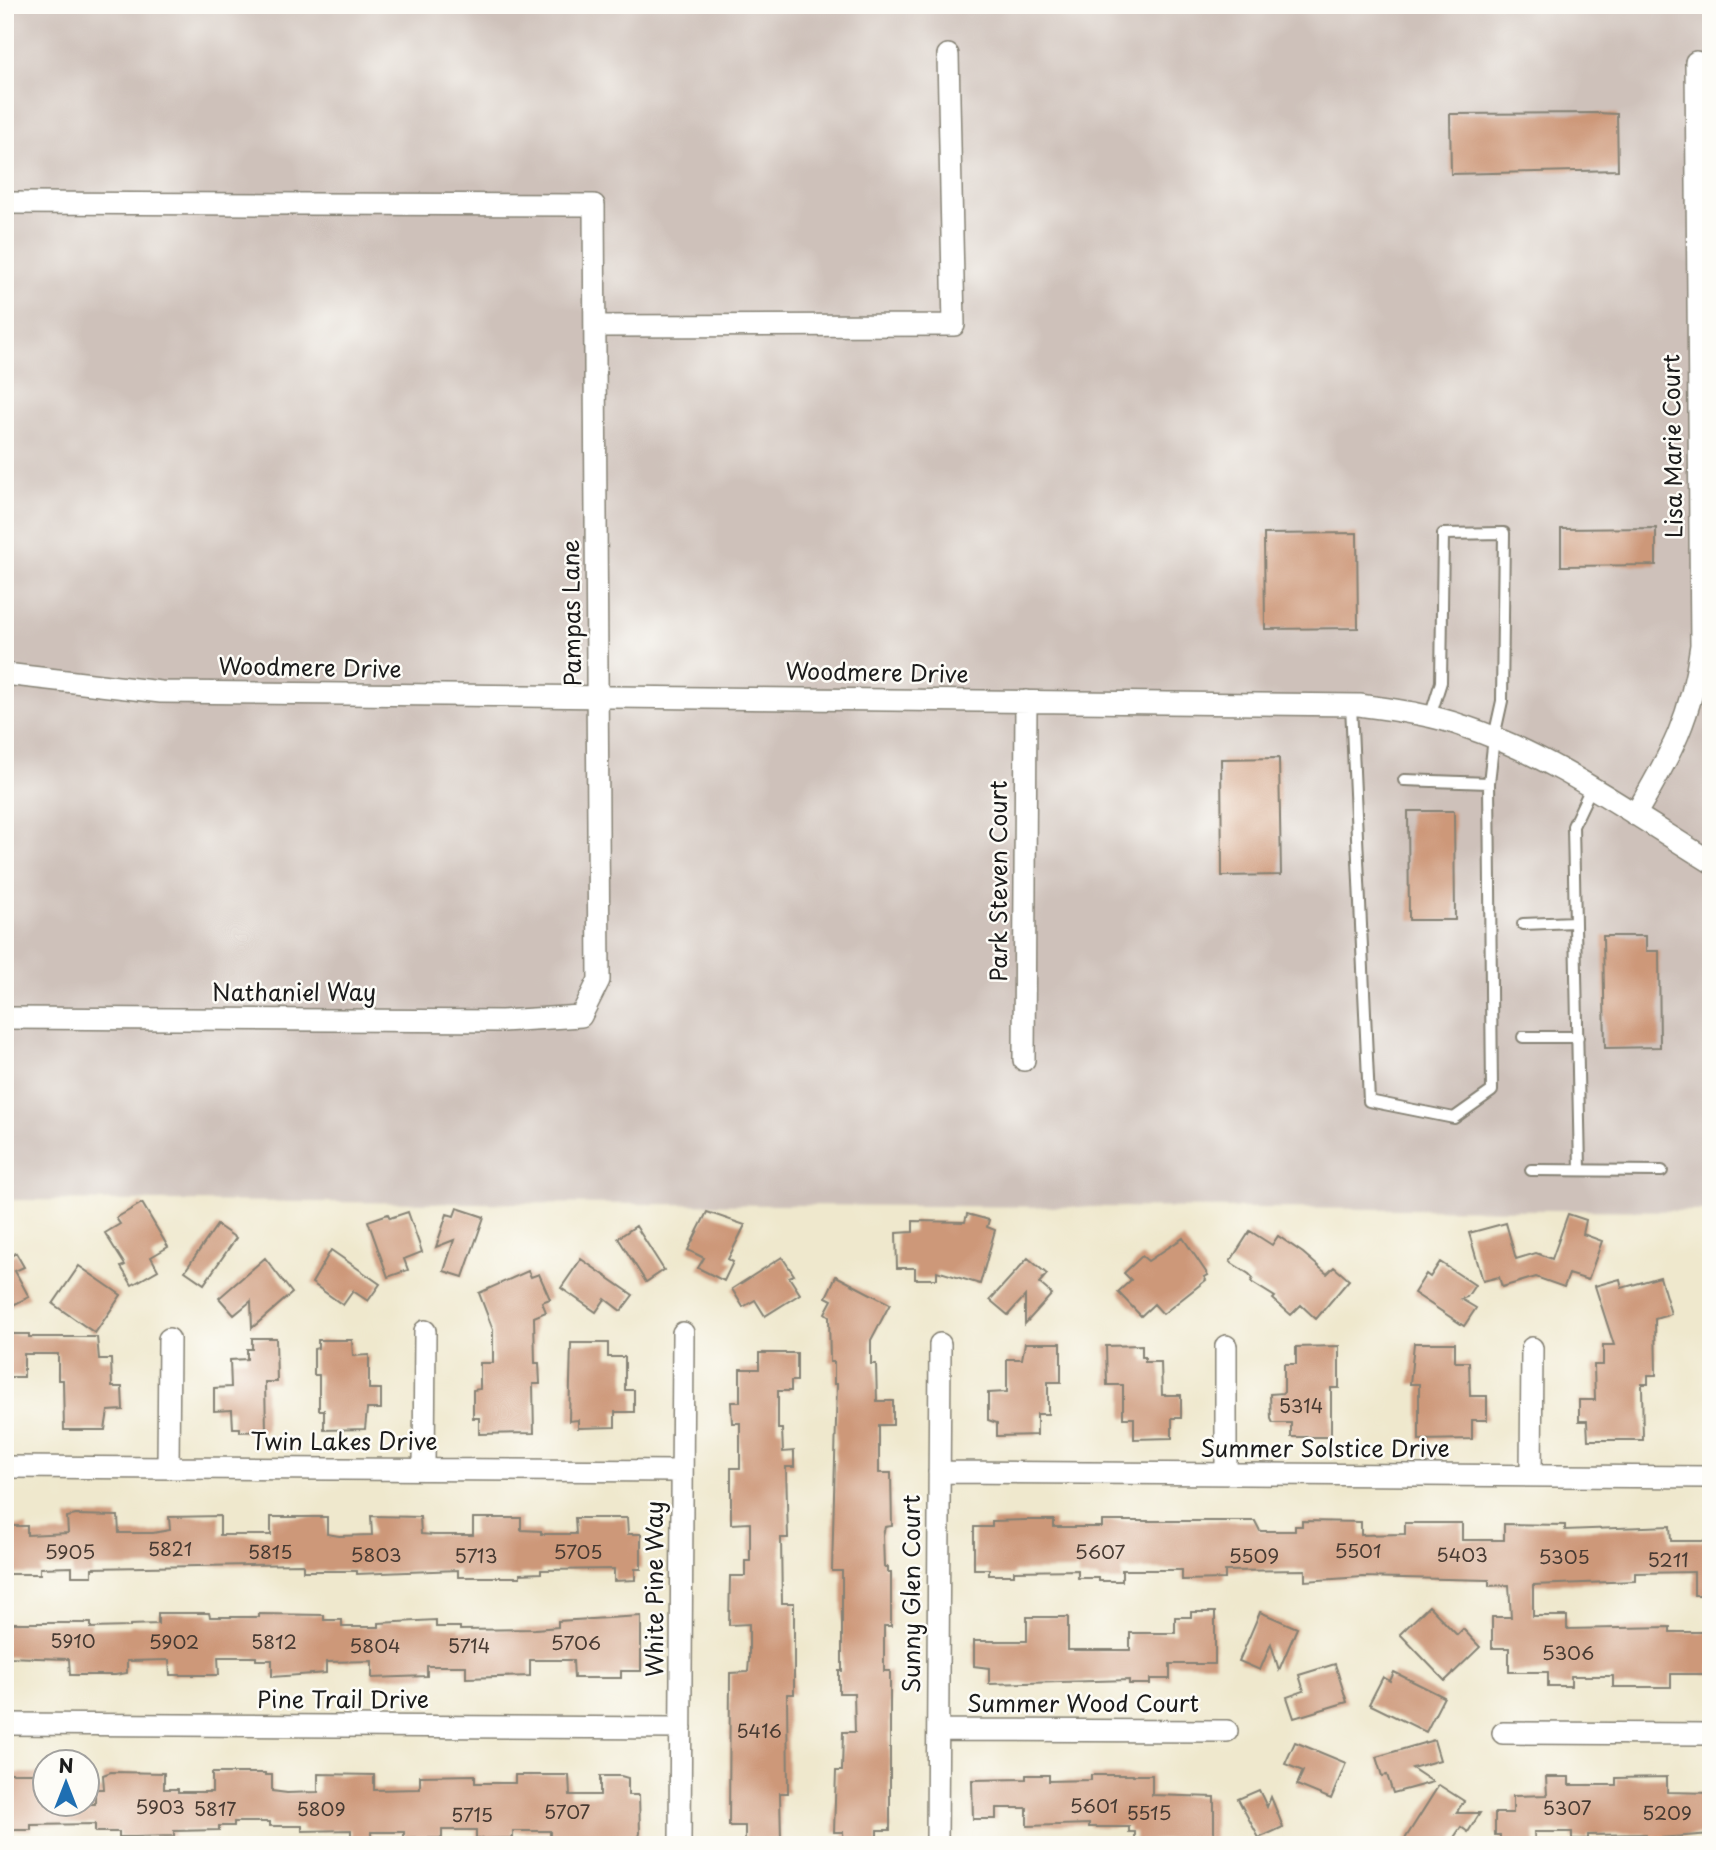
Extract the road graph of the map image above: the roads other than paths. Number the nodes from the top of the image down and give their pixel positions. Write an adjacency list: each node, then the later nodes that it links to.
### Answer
1 (948, 55): 4 (street)
2 (1696, 62): 14 (street, Lisa Marie Court)
3 (5, 202): 4 (street, Pampas Lane)
4 (596, 326): 6 (street, Pampas Lane)
5 (5, 674): 6 (street, Woodmere Drive)
6 (599, 697): 7 (street, Woodmere Drive); 18 (street, Pampas Lane)
7 (1026, 701): 8 (street, Woodmere Drive); 22 (street, Park Steven Court)
8 (1351, 705): 9 (street, Woodmere Drive); 12 (lane)
9 (1430, 717): 10 (street, Woodmere Drive); 10 (lane)
10 (1493, 737): 12 (lane); 13 (street, Woodmere Drive)
11 (1404, 780): 12 (lane)
12 (1489, 783)
13 (1591, 789): 14 (street, Woodmere Drive); 16 (lane)
14 (1635, 815): 15 (street, Woodmere Drive)
15 (1711, 862)
16 (1575, 922): 17 (lane); 21 (lane)
17 (1522, 924)
18 (582, 1016): 19 (street, Nathaniel Way)
19 (5, 1018)
20 (1522, 1037): 21 (lane)
21 (1578, 1037): 24 (lane)
22 (1024, 1060)
23 (1531, 1170): 24 (lane)
24 (1580, 1170): 25 (lane)
25 (1662, 1171)
26 (425, 1331): 34 (street)
27 (683, 1333): 35 (street, White Pine Way)
28 (169, 1339): 33 (street)
29 (940, 1344): 36 (street, Sunny Glen Court)
30 (1226, 1346): 37 (street)
31 (1532, 1348): 38 (street)
32 (5, 1467): 33 (street, Twin Lakes Drive)
33 (168, 1468): 34 (street, Twin Lakes Drive)
34 (424, 1469): 35 (street, Twin Lakes Drive)
35 (682, 1471): 41 (street, White Pine Way)
36 (939, 1472): 37 (street, Summer Solstice Drive); 42 (street, Sunny Glen Court)
37 (1226, 1474): 38 (street, Summer Solstice Drive)
38 (1531, 1476): 39 (street, Summer Solstice Drive)
39 (1711, 1477)
40 (5, 1724): 41 (street, Pine Trail Drive)
41 (681, 1728): 46 (street, White Pine Way)
42 (938, 1730): 43 (street, Summer Wood Court); 47 (street, Sunny Glen Court)
43 (1227, 1731)
44 (1503, 1733): 45 (street)
45 (1711, 1734)
46 (680, 1845)
47 (937, 1845)

